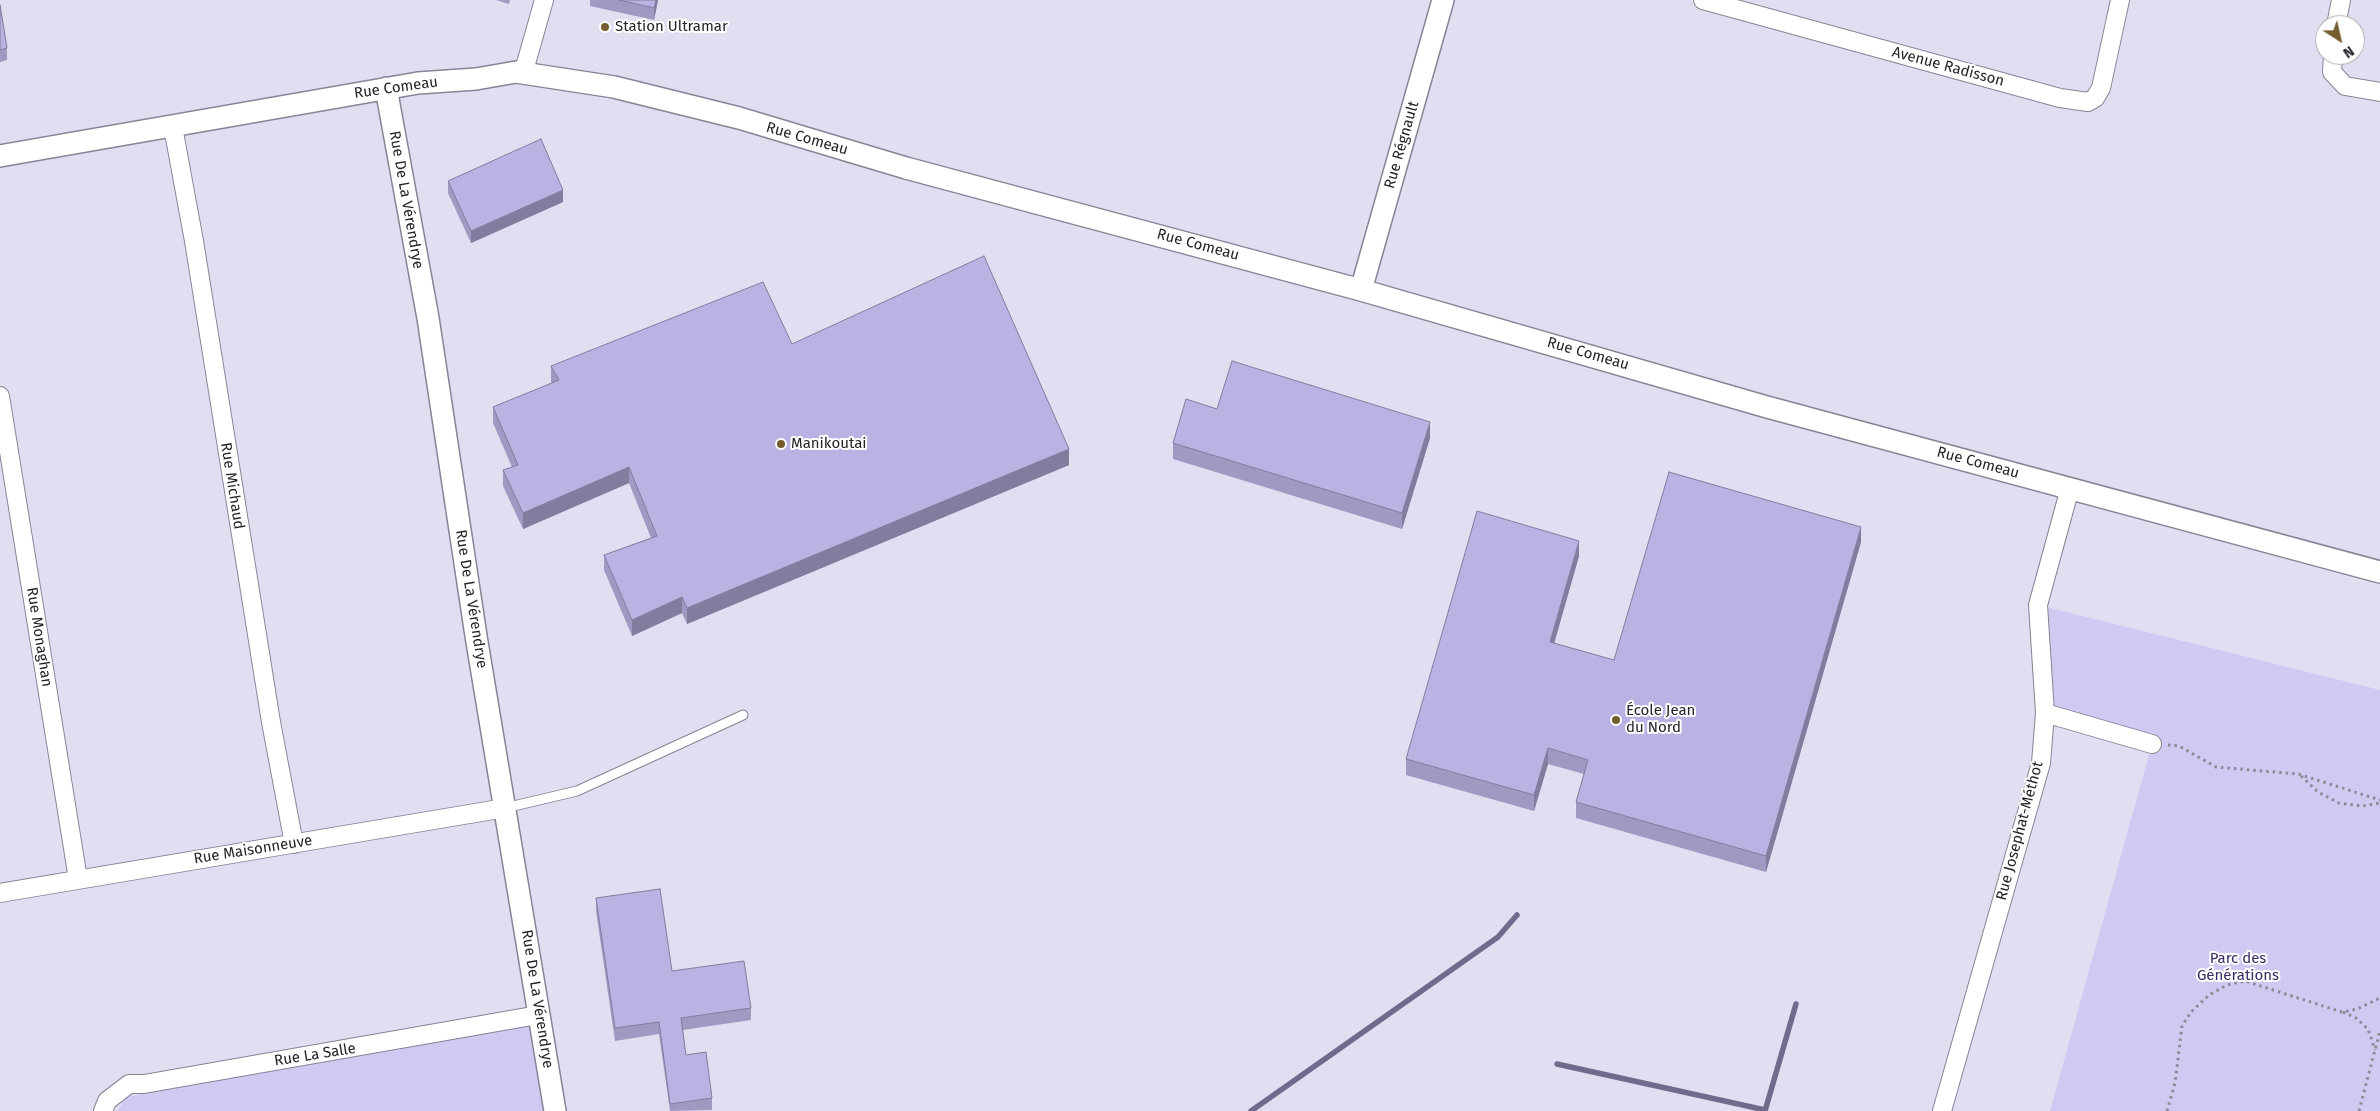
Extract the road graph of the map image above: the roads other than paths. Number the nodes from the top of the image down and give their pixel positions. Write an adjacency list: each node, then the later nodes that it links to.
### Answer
1 (544, 0): 8 (street)
2 (1443, 0): 13 (street, Rue Régnault)
3 (1702, 0): 4 (street, Avenue Radisson)
4 (2120, 0)
5 (2341, 0): 6 (street)
6 (2338, 15)
7 (2332, 65): 10 (street)
8 (523, 74): 9 (street, Rue Comeau); 13 (street, Rue Comeau)
9 (386, 88): 11 (street, Rue Comeau); 20 (street, Rue De La Vérendrye)
10 (2380, 92)
11 (174, 127): 12 (street, Rue Comeau); 21 (street, Rue Michaud)
12 (0, 156)
13 (1360, 290): 15 (street, Rue Comeau)
14 (0, 396): 22 (street, Rue Monaghan)
15 (2070, 488): 16 (street, Rue Comeau); 17 (street, Rue Josephat-Méthot)
16 (2380, 572)
17 (2045, 713): 19 (street); 27 (street, Rue Josephat-Méthot)
18 (743, 715): 20 (lane)
19 (2152, 744)
20 (506, 808): 21 (street, Rue Maisonneuve); 24 (street, Rue De La Vérendrye)
21 (294, 844): 22 (street, Rue Maisonneuve)
22 (78, 878): 23 (street, Rue Maisonneuve)
23 (0, 893)
24 (538, 1015): 25 (street, Rue La Salle); 26 (street, Rue De La Vérendrye)
25 (103, 1111)
26 (555, 1111)
27 (1942, 1111)

